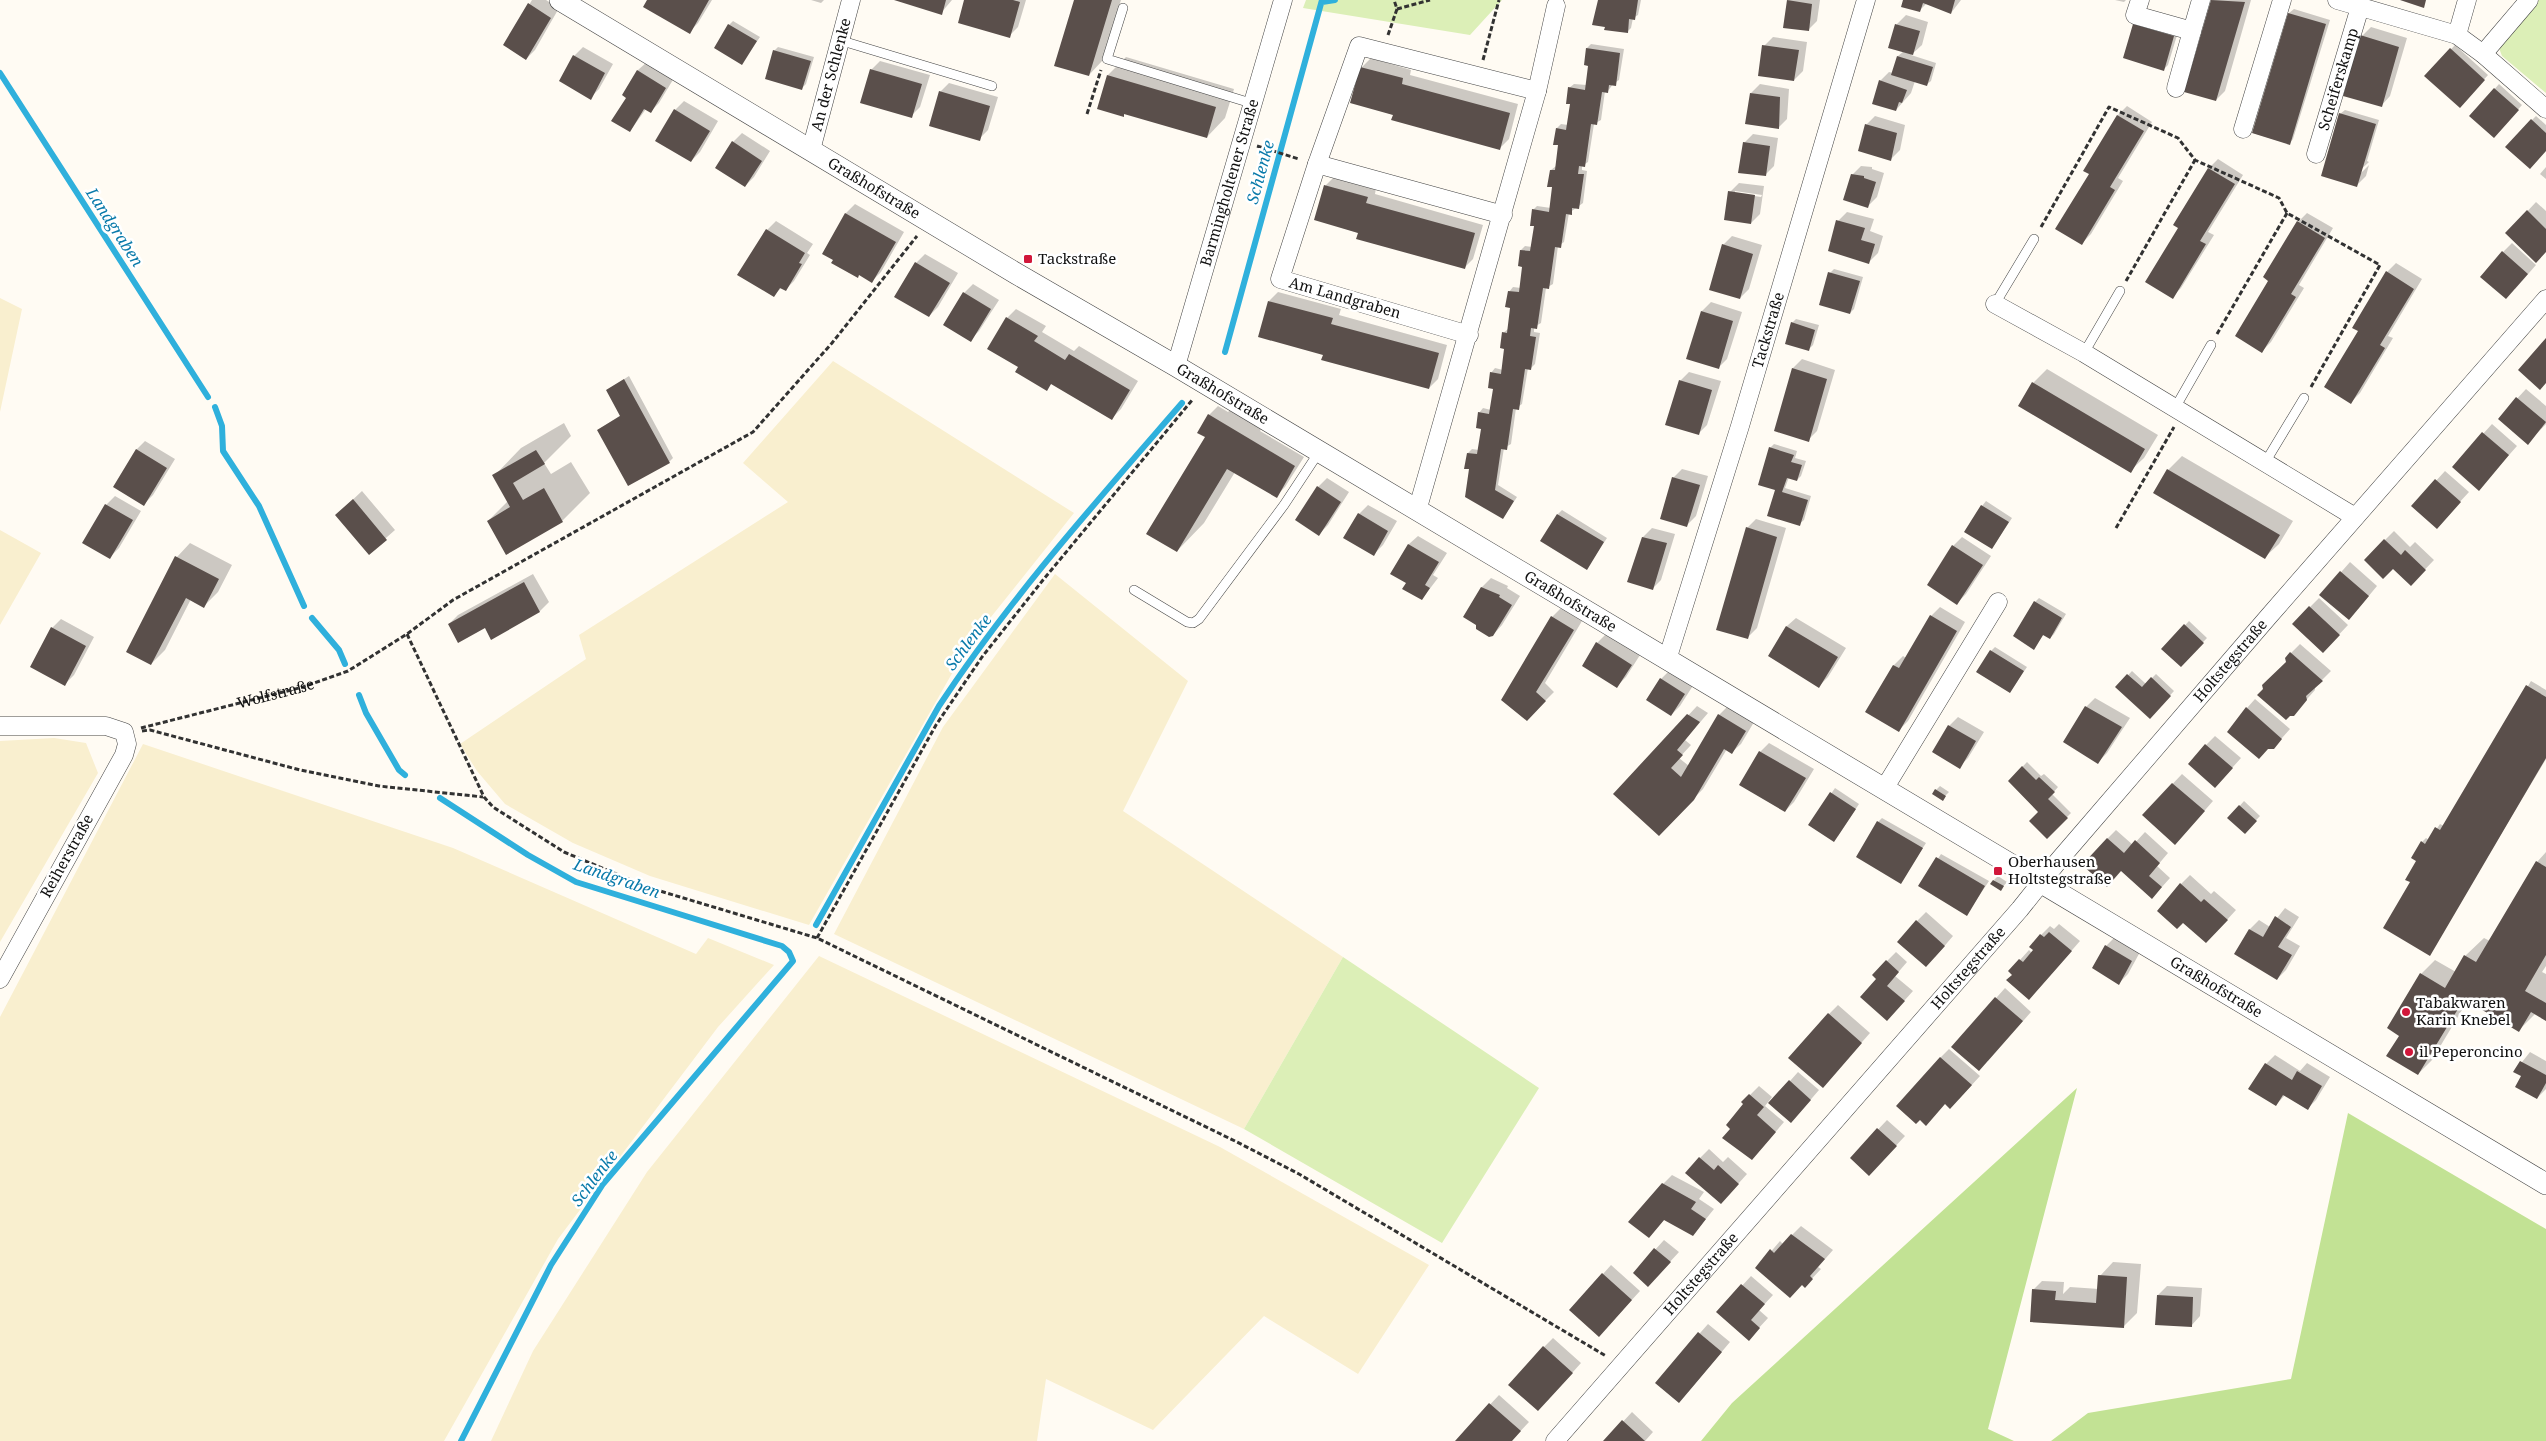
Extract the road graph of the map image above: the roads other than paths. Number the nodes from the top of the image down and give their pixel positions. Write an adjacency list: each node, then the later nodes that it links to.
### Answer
1 (560, 0): 24 (street, Graßhofstraße)
2 (851, 0): 16 (street, An der Schlenke)
3 (1283, 0): 21 (street, Barmingholtener Straße)
4 (1866, 0): 44 (street, Tackstraße)
5 (2140, 0): 14 (street)
6 (2201, 0): 14 (street)
7 (2282, 0): 23 (street)
8 (2337, 0): 12 (street)
9 (2467, 0): 15 (street)
10 (2530, 0): 17 (street)
11 (1556, 6): 20 (street)
12 (2360, 7): 15 (street); 25 (street, Scheiferskamp)
13 (1124, 8): 21 (lane)
14 (2192, 31): 19 (street)
15 (2457, 35): 17 (street)
16 (839, 40): 18 (lane); 24 (street, An der Schlenke)
17 (2483, 54): 22 (street)
18 (992, 86)
19 (2176, 88)
20 (1537, 91): 26 (street, Am Landgraben); 27 (street)
21 (1254, 104): 35 (street, Barmingholtener Straße)
22 (2546, 109)
23 (2243, 129)
24 (811, 150): 35 (street, Graßhofstraße)
25 (2316, 154)
26 (1310, 162): 27 (street); 32 (street, Am Landgraben)
27 (1503, 215): 32 (street)
28 (2034, 239): 31 (lane)
29 (2120, 291): 34 (lane)
30 (2546, 299): 41 (street, Holtstegstraße)
31 (1995, 304): 34 (street)
32 (1469, 335): 40 (street)
33 (2211, 345): 37 (lane)
34 (2084, 353): 37 (street)
35 (1176, 366): 38 (street, Graßhofstraße)
36 (2304, 398): 39 (lane)
37 (2179, 410): 39 (street)
38 (1319, 452): 40 (street, Graßhofstraße); 42 (lane)
39 (2266, 461): 41 (street)
40 (1417, 511): 44 (street, Graßhofstraße)
41 (2355, 517): 47 (street, Holtstegstraße)
42 (1134, 590)
43 (1998, 602): 46 (street)
44 (1667, 660): 46 (street, Graßhofstraße)
45 (0, 726): 48 (street, Reiherstraße)
46 (1884, 789): 47 (street, Graßhofstraße)
47 (2042, 882): 49 (street, Graßhofstraße); 50 (street, Holtstegstraße)
48 (0, 979)
49 (2546, 1184)
50 (1556, 1441)

